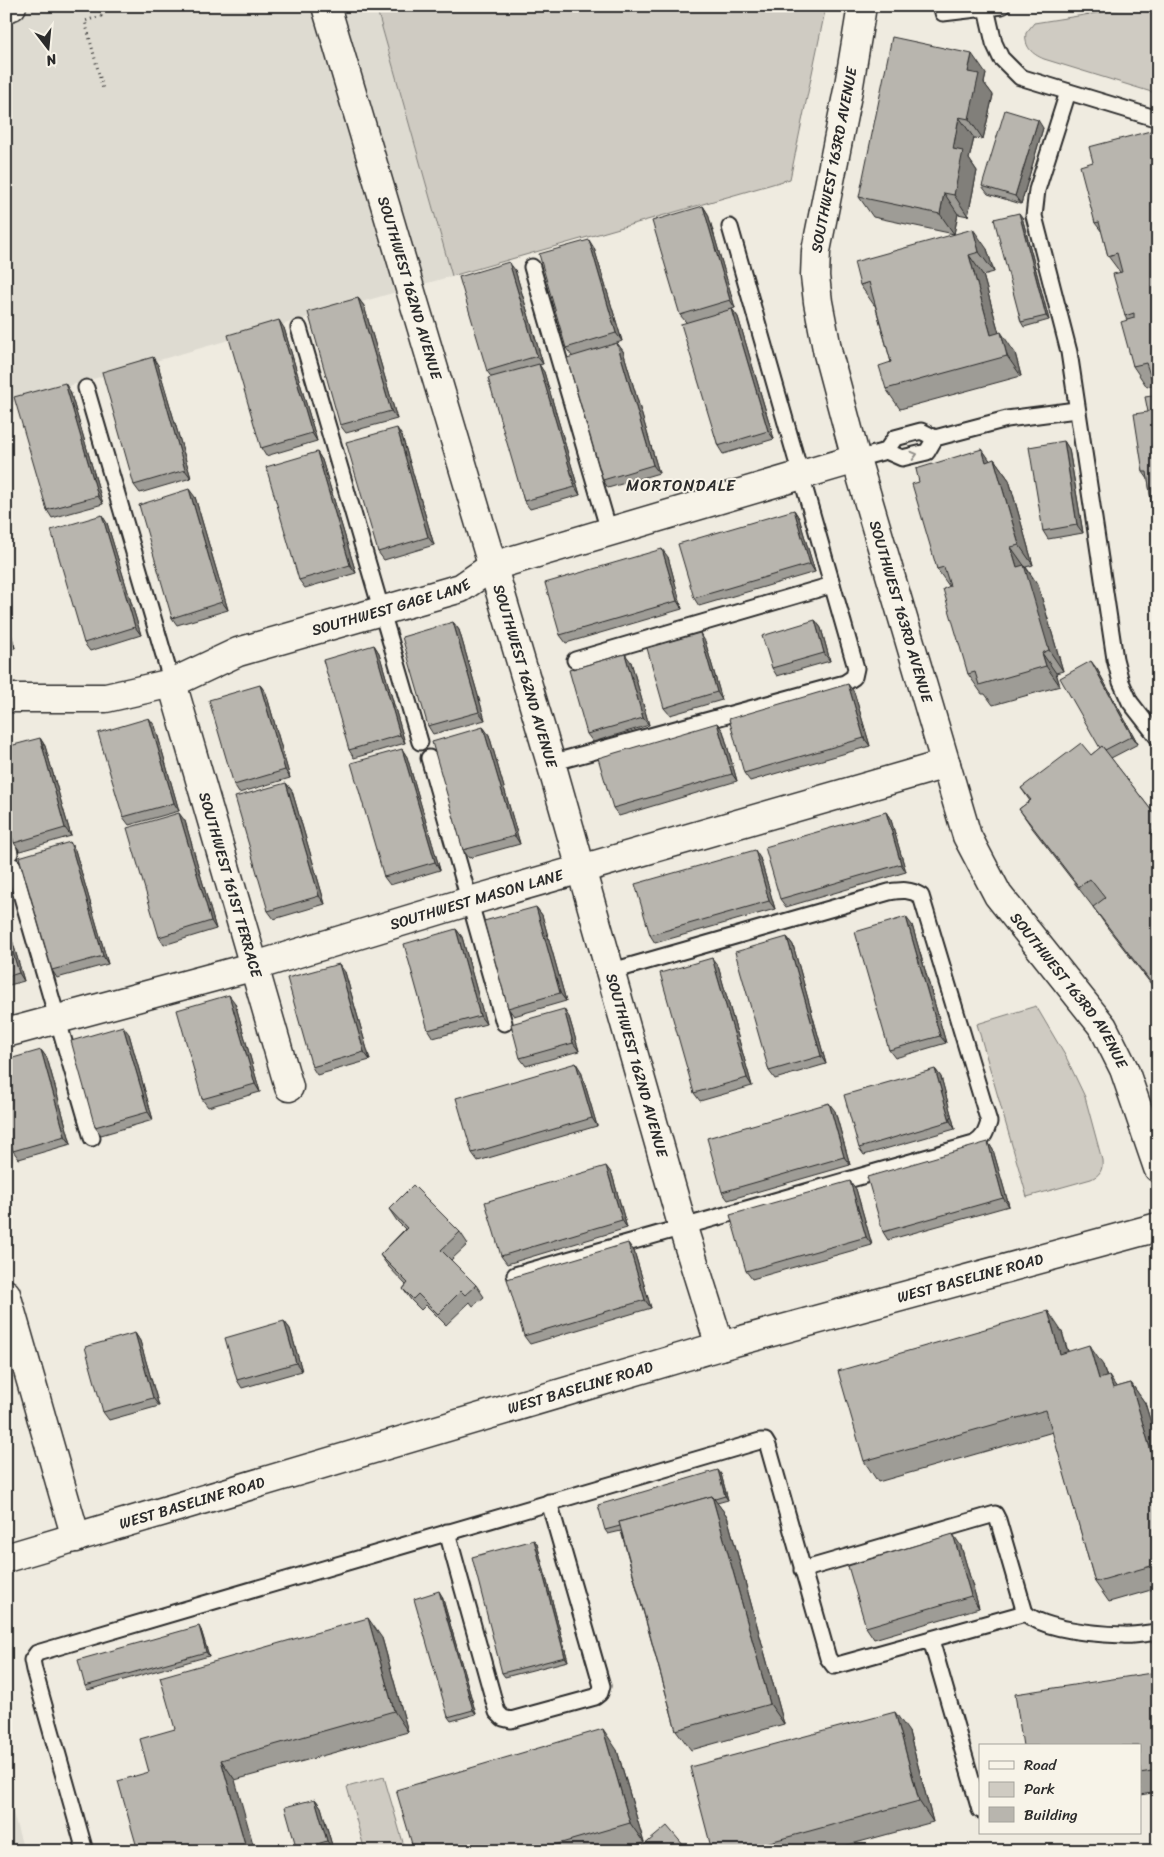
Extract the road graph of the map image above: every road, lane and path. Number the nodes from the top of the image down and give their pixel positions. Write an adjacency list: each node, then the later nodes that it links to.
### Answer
1 (12, 6): 6 (street)
2 (98, 6): 9 (path)
3 (326, 6): 22 (street, SOUTHWEST 162ND AVENUE)
4 (862, 6): 19 (street, SOUTHWEST 163RD AVENUE)
5 (1002, 6): 7 (lane)
6 (6, 8)
7 (986, 8): 8 (lane); 10 (lane)
8 (943, 13)
9 (104, 89)
10 (1068, 92): 11 (lane); 16 (lane)
11 (1158, 119)
12 (730, 226): 20 (lane)
13 (532, 267): 21 (lane)
14 (299, 328): 24 (lane)
15 (86, 388): 26 (lane)
16 (1076, 410): 17 (lane); 28 (lane)
17 (935, 438): 18 (lane); 18 (lane, one-way to 17)
18 (886, 451): 19 (lane)
19 (856, 460): 20 (street, SOUTHWEST GAGE LANE); 32 (street, SOUTHWEST 163RD AVENUE)
20 (801, 475): 21 (street, SOUTHWEST GAGE LANE); 23 (lane)
21 (610, 531): 22 (street, SOUTHWEST GAGE LANE)
22 (493, 566): 24 (street, SOUTHWEST GAGE LANE); 31 (street, SOUTHWEST 162ND AVENUE)
23 (832, 585): 25 (lane); 31 (lane)
24 (381, 611): 26 (street, SOUTHWEST GAGE LANE); 29 (lane)
25 (575, 660)
26 (172, 683): 27 (street, SOUTHWEST GAGE LANE); 36 (street, SOUTHWEST 161ST TERRACE)
27 (6, 698)
28 (1158, 738)
29 (420, 742)
30 (429, 758): 35 (lane)
31 (551, 763): 34 (street, SOUTHWEST 162ND AVENUE)
32 (946, 764): 34 (street, SOUTHWEST MASON LANE); 43 (street, SOUTHWEST 163RD AVENUE)
33 (10, 853): 38 (lane)
34 (581, 870): 35 (street, SOUTHWEST MASON LANE); 37 (street, SOUTHWEST 162ND AVENUE)
35 (470, 901): 36 (street, SOUTHWEST MASON LANE); 39 (lane)
36 (255, 966): 38 (street, SOUTHWEST MASON LANE); 41 (street, SOUTHWEST 161ST TERRACE)
37 (609, 972): 45 (street, SOUTHWEST 162ND AVENUE); 45 (lane)
38 (57, 1019): 40 (street, SOUTHWEST MASON LANE); 42 (lane)
39 (504, 1023)
40 (6, 1033)
41 (289, 1087)
42 (92, 1138)
43 (1158, 1168)
44 (1158, 1227): 48 (street, WEST BASELINE ROAD)
45 (683, 1228): 46 (lane); 48 (street, SOUTHWEST 162ND AVENUE)
46 (515, 1275)
47 (6, 1294): 51 (street)
48 (720, 1346): 51 (street, WEST BASELINE ROAD)
49 (549, 1502): 50 (lane); 50 (lane); 53 (lane)
50 (447, 1532): 58 (lane)
51 (76, 1538): 52 (street, WEST BASELINE ROAD)
52 (6, 1558)
53 (802, 1570): 54 (lane); 56 (lane)
54 (1025, 1613): 55 (lane); 56 (lane)
55 (1158, 1632)
56 (931, 1640): 57 (lane)
57 (979, 1807)
58 (85, 1851)

